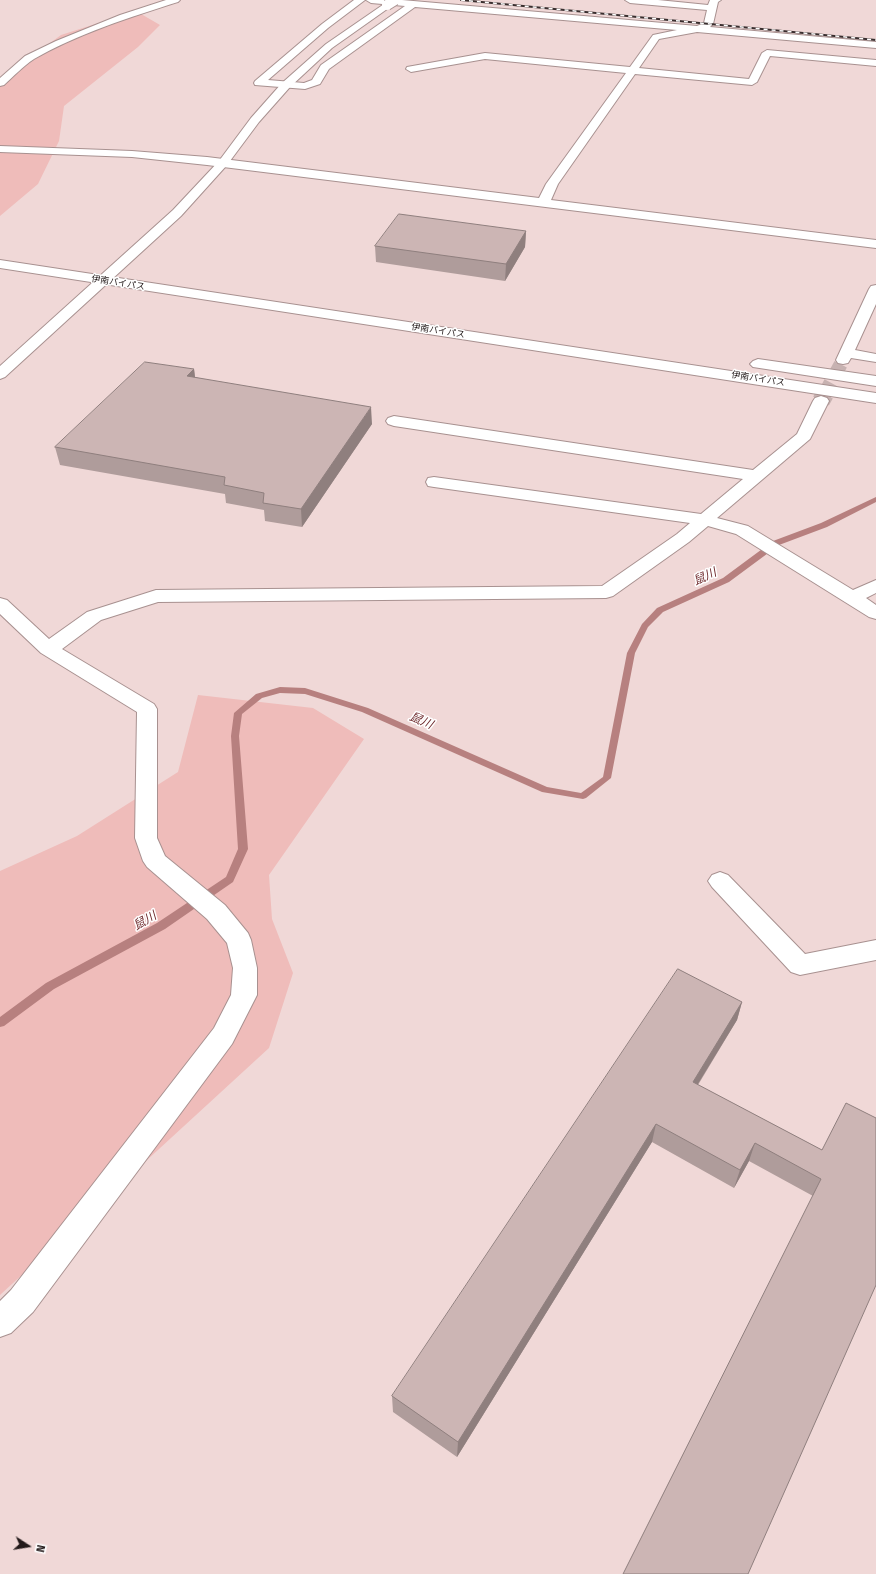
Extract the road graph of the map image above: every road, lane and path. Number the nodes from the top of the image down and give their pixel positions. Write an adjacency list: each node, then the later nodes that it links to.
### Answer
1 (175, 0): 13 (main road)
2 (360, 0): 14 (main road)
3 (371, 0): 6 (main road)
4 (630, 0): 7 (main road)
5 (391, 2): 14 (main road)
6 (414, 4): 8 (main road); 14 (main road)
7 (714, 4): 8 (main road)
8 (703, 28): 9 (main road); 12 (main road)
9 (876, 45)
10 (876, 63): 12 (main road)
11 (411, 69): 12 (main road)
12 (632, 71): 17 (main road)
13 (0, 83)
14 (286, 85): 16 (main road)
15 (0, 149): 16 (main road)
16 (224, 163): 17 (main road); 21 (main road)
17 (543, 203): 18 (main road)
18 (876, 244)
19 (0, 258): 21 (main road, 伊南バイパス)
20 (0, 264): 21 (main road, 伊南バイパス)
21 (106, 277): 23 (main road, 伊南バイパス); 26 (main road); 28 (main road, 伊南バイパス)
22 (876, 289): 24 (main road)
23 (685, 355)
24 (876, 358)
25 (747, 363): 27 (main road, 伊南バイパス)
26 (0, 374)
27 (876, 381)
28 (876, 398)
29 (821, 401): 31 (main road)
30 (394, 421): 31 (main road)
31 (757, 476): 33 (main road)
32 (434, 482): 33 (main road)
33 (704, 520): 35 (main road); 38 (main road)
34 (876, 586): 35 (main road)
35 (852, 598): 37 (main road)
36 (0, 604): 38 (main road)
37 (876, 613)
38 (48, 649): 41 (main road)
39 (720, 881): 40 (main road)
40 (876, 950)
41 (0, 1322)

